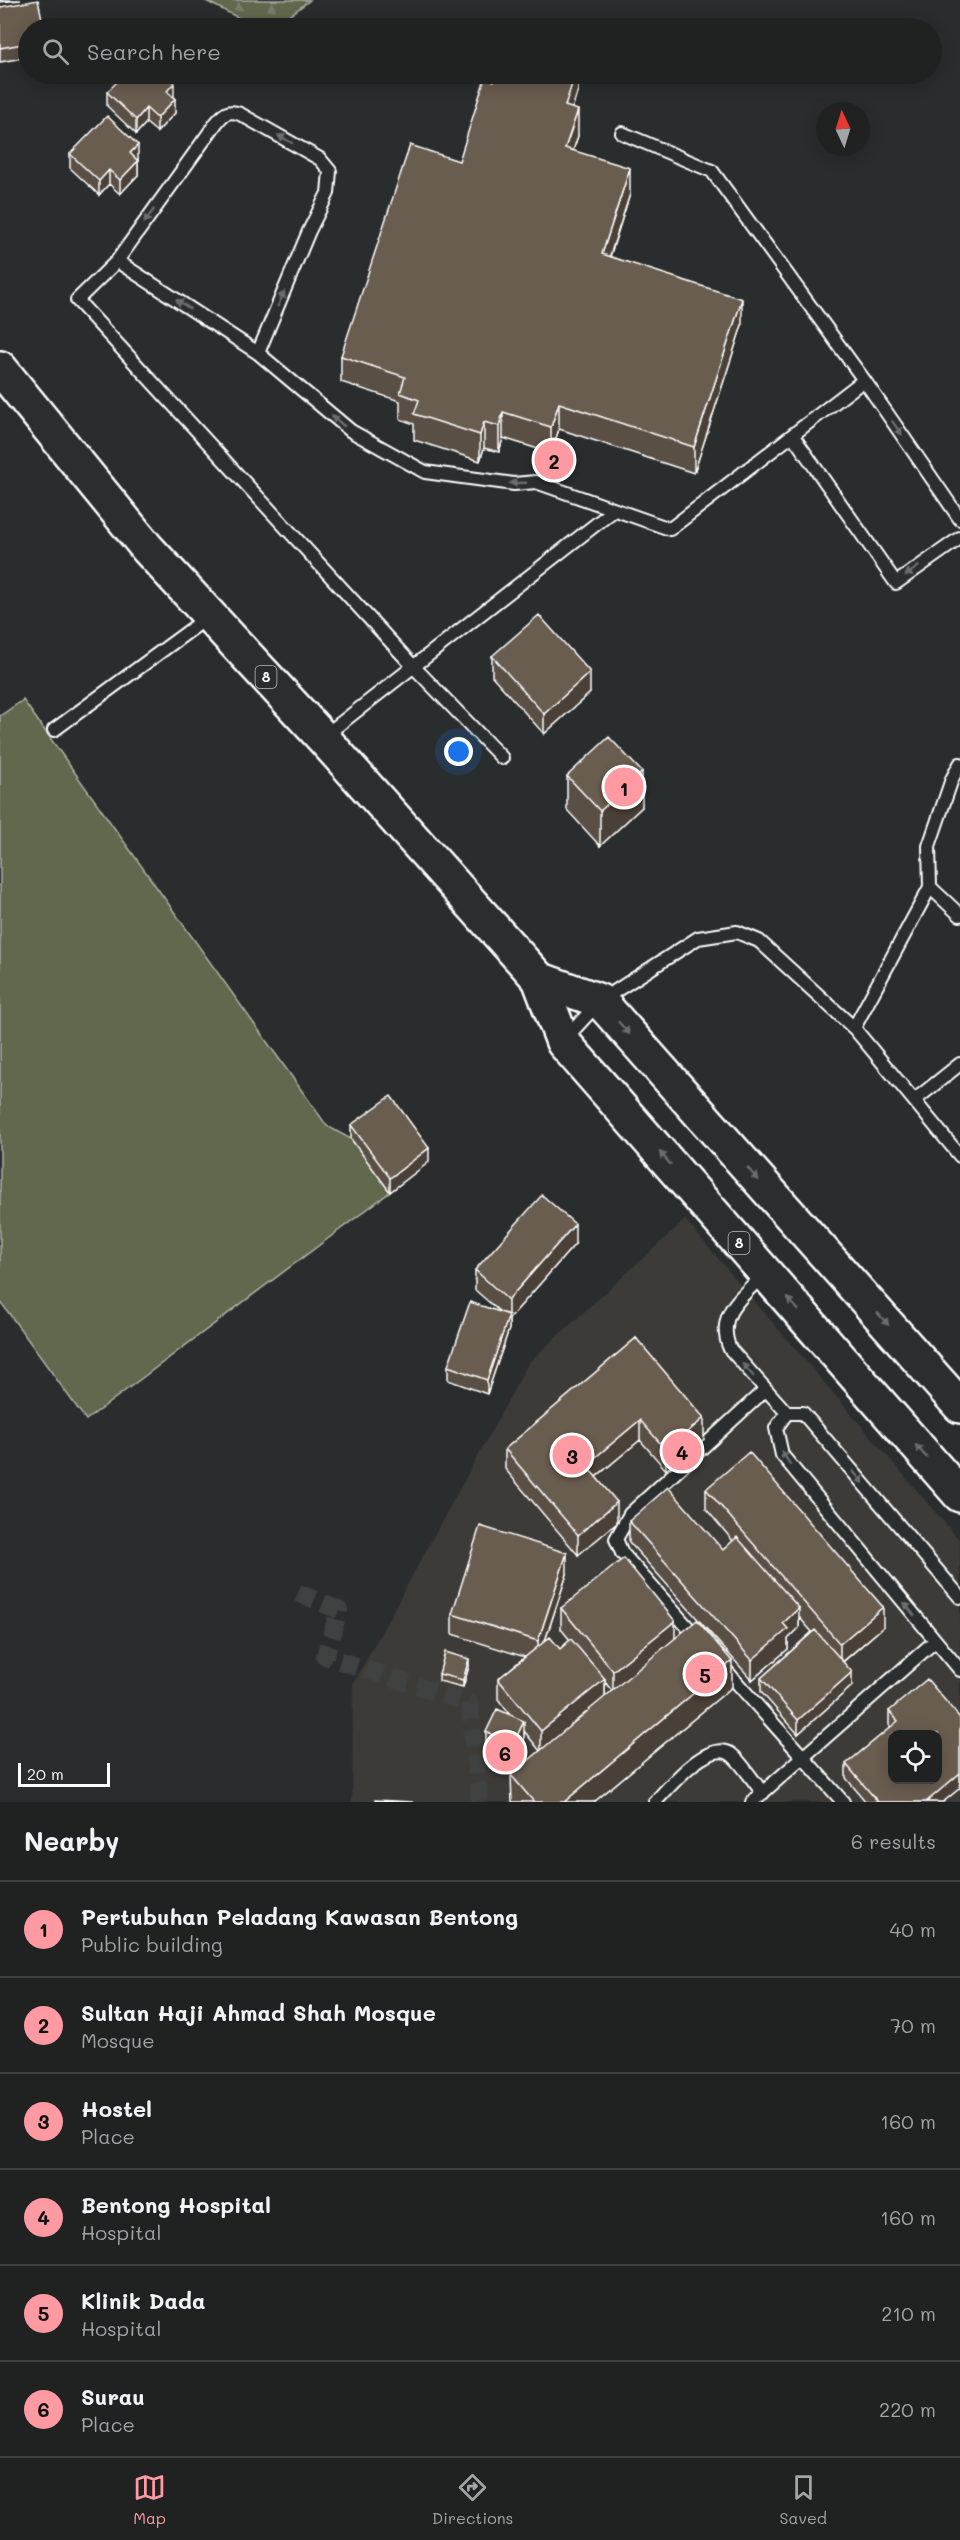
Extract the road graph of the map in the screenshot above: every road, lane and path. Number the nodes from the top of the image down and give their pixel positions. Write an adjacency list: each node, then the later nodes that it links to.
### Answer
1 (621, 133): 5 (lane)
2 (117, 261): 3 (lane, one-way to 2); 3 (lane, one-way to 2); 11 (lane)
3 (258, 353): 7 (lane, one-way to 3)
4 (0, 368): 10 (main road, 8)
5 (864, 380): 6 (lane); 8 (lane, one-way to 8)
6 (793, 436): 7 (lane); 9 (lane, one-way to 6)
7 (613, 511): 11 (lane)
8 (960, 519)
9 (960, 538)
10 (209, 616): 12 (lane); 13 (main road, 8)
11 (413, 666): 13 (lane); 14 (lane)
12 (54, 730)
13 (322, 737): 18 (main road, 8)
14 (502, 758)
15 (960, 764): 16 (lane)
16 (930, 887): 17 (lane); 20 (lane)
17 (960, 915)
18 (539, 979): 19 (main road, 8); 21 (main road, 8)
19 (600, 1001): 20 (lane); 21 (lane); 27 (main road, 8, one-way to 27)
20 (854, 1028): 23 (lane)
21 (563, 1042): 25 (main road, 8, one-way to 21)
22 (960, 1064): 23 (lane)
23 (915, 1100): 24 (lane)
24 (960, 1156)
25 (765, 1273): 26 (lane, one-way to 25); 29 (main road, 8, one-way to 25)
26 (765, 1390): 28 (lane); 33 (lane)
27 (960, 1406)
28 (787, 1413): 30 (lane, one-way to 30); 31 (lane, one-way to 28)
29 (960, 1495)
30 (960, 1598)
31 (935, 1641): 32 (lane); 33 (lane)
32 (960, 1670)
33 (803, 1757): 34 (lane); 37 (lane)
34 (763, 1793): 35 (lane); 36 (lane)
35 (655, 1802)
36 (752, 1802)
37 (843, 1802)

